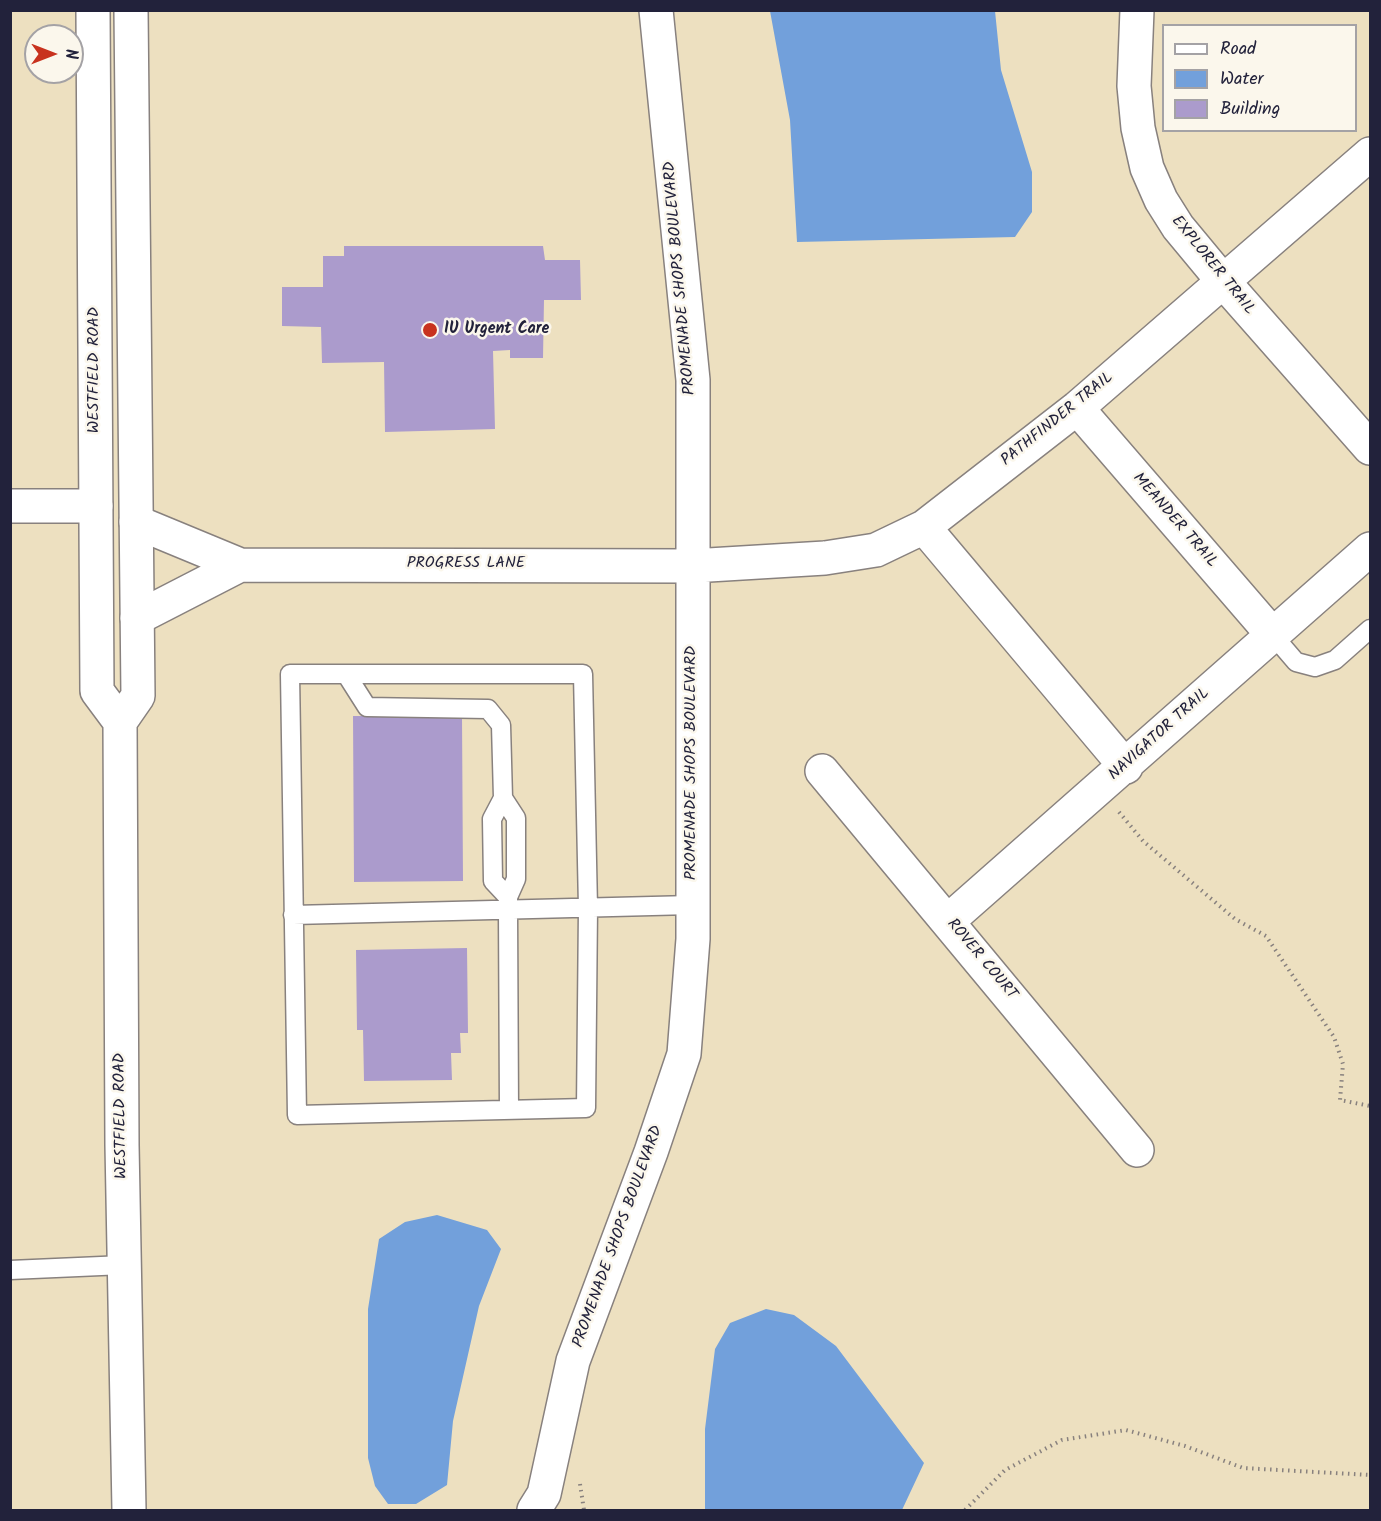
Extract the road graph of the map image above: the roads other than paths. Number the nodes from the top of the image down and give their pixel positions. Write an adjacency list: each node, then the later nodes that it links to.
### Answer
1 (93, 10): 10 (street, WESTFIELD ROAD)
2 (131, 10): 11 (street)
3 (656, 10): 15 (street, PROMENADE SHOPS BOULEVARD)
4 (1137, 10): 6 (street, EXPLORER TRAIL)
5 (1371, 154): 6 (street, PATHFINDER TRAIL)
6 (1222, 280): 7 (street, PATHFINDER TRAIL); 8 (street, EXPLORER TRAIL)
7 (1077, 408): 12 (street, PATHFINDER TRAIL); 18 (street, MEANDER TRAIL)
8 (1371, 448)
9 (10, 506): 10 (street)
10 (96, 506): 20 (street, WESTFIELD ROAD)
11 (136, 522): 14 (street); 16 (street)
12 (924, 527): 15 (street, PATHFINDER TRAIL); 21 (street)
13 (1371, 549): 18 (street, NAVIGATOR TRAIL)
14 (240, 565): 15 (street, PROGRESS LANE); 16 (street)
15 (692, 566): 24 (street, PROMENADE SHOPS BOULEVARD)
16 (137, 618): 20 (street)
17 (1371, 629): 18 (lane)
18 (1272, 634): 21 (street, NAVIGATOR TRAIL)
19 (346, 674): 23 (lane); 25 (lane); 26 (lane)
20 (120, 722): 30 (street, WESTFIELD ROAD)
21 (1126, 767): 27 (street, NAVIGATOR TRAIL)
22 (822, 771): 27 (street, ROVER COURT)
23 (508, 904): 25 (lane); 26 (lane); 28 (lane)
24 (692, 905): 25 (lane); 32 (street, PROMENADE SHOPS BOULEVARD)
25 (588, 908): 28 (lane)
26 (293, 915): 28 (lane)
27 (948, 921): 29 (street, ROVER COURT)
28 (509, 1110)
29 (1137, 1150)
30 (124, 1265): 31 (lane); 33 (street, WESTFIELD ROAD)
31 (10, 1270)
32 (543, 1505)
33 (129, 1510)

